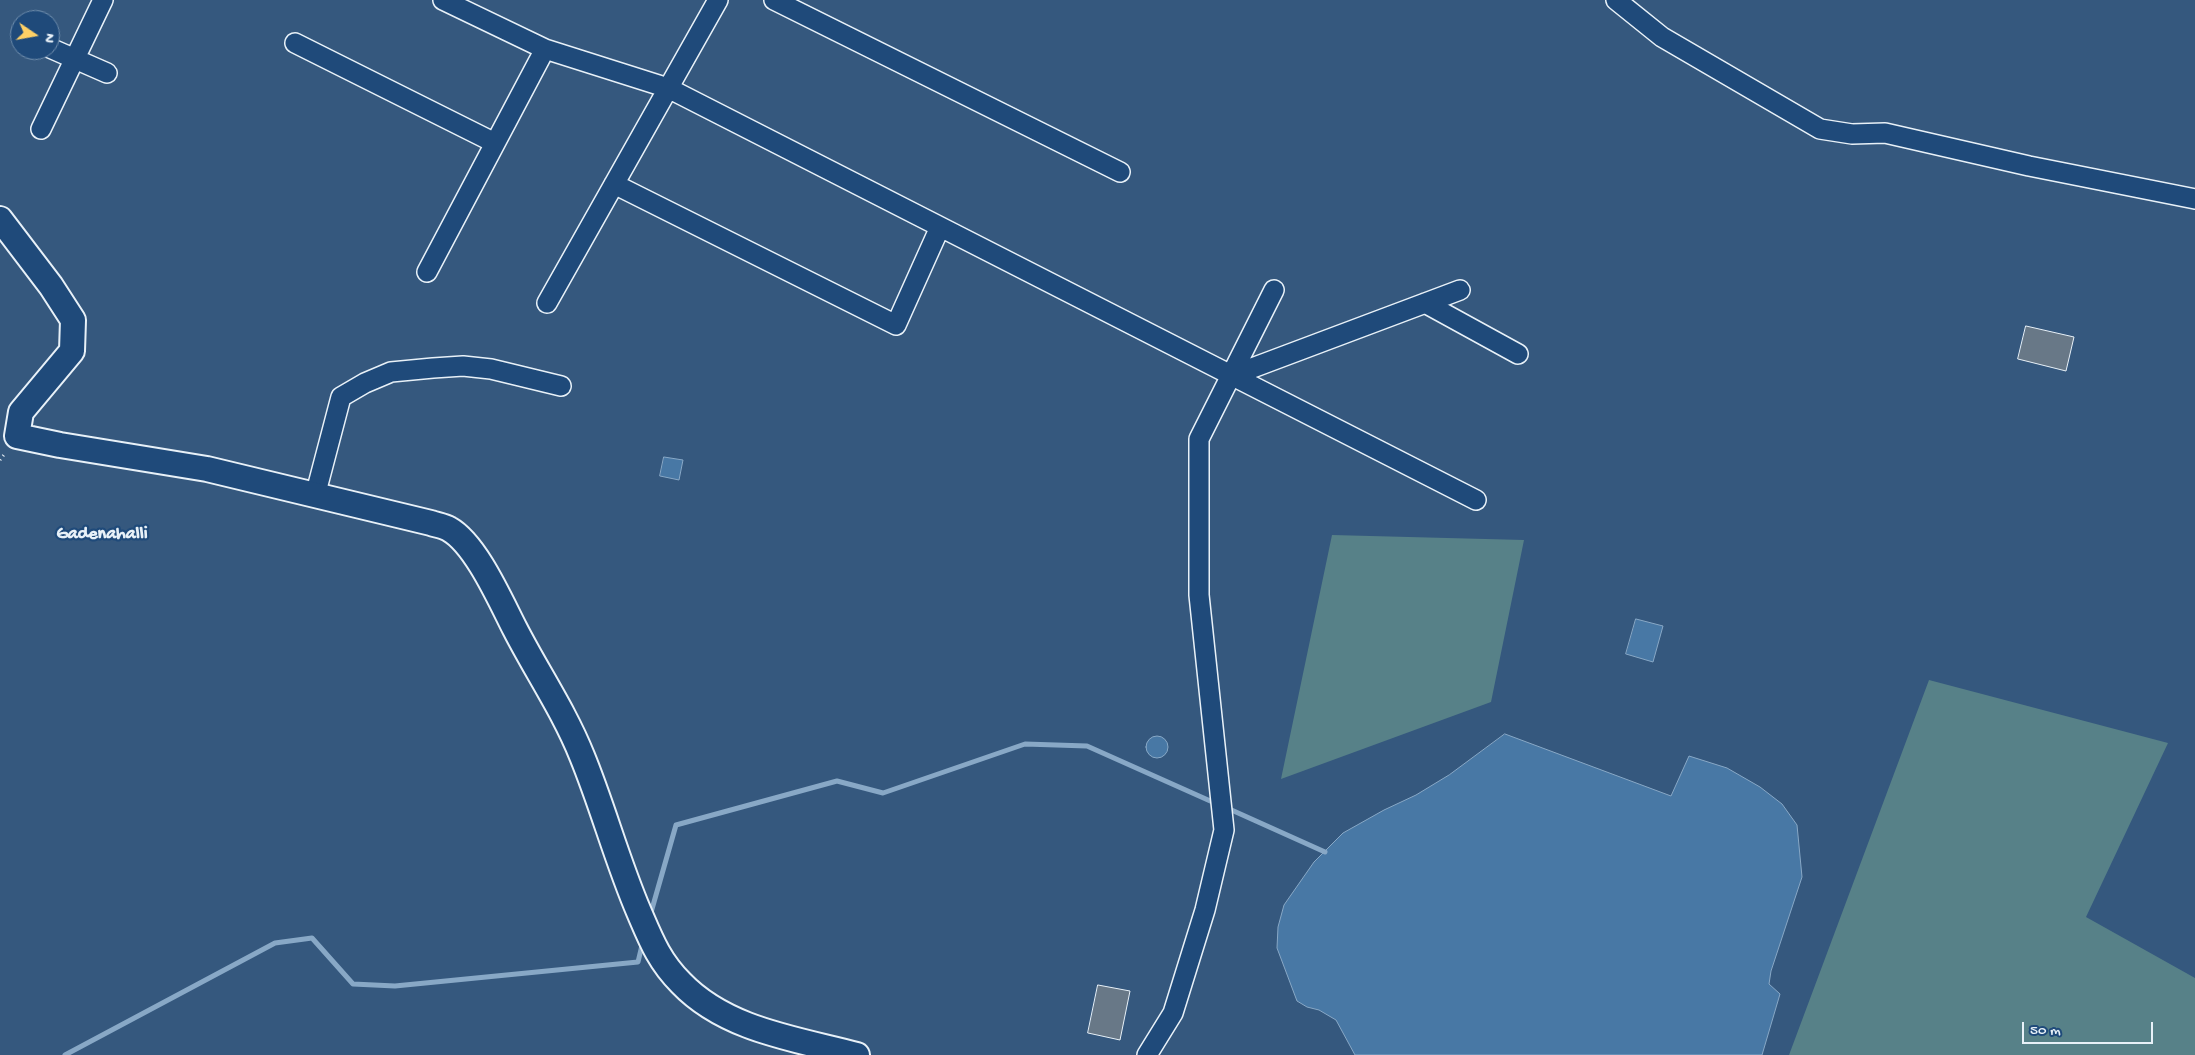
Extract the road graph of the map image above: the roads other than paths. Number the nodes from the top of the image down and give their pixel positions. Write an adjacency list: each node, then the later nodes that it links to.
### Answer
1 (103, 0): 9 (street)
2 (443, 0): 7 (street)
3 (718, 0): 11 (street)
4 (774, 0): 14 (street)
5 (1616, 0): 16 (street)
6 (294, 43): 13 (street)
7 (545, 49): 11 (street); 13 (street)
8 (60, 52): 9 (street)
9 (74, 58): 10 (street); 12 (street)
10 (107, 73)
11 (668, 88): 15 (street); 18 (street)
12 (41, 128)
13 (495, 143): 19 (street)
14 (1120, 172)
15 (614, 184): 18 (street); 22 (street)
16 (2195, 199)
17 (0, 218): 27 (street)
18 (940, 227): 25 (street)
19 (427, 272)
20 (1274, 290): 25 (street)
21 (1460, 290): 23 (street)
22 (547, 303)
23 (1425, 303): 24 (street); 25 (street)
24 (1518, 354)
25 (1231, 376): 28 (street); 30 (street)
26 (561, 386): 27 (street)
27 (315, 496): 29 (street)
28 (1476, 500)
29 (857, 1055)
30 (1148, 1055)

